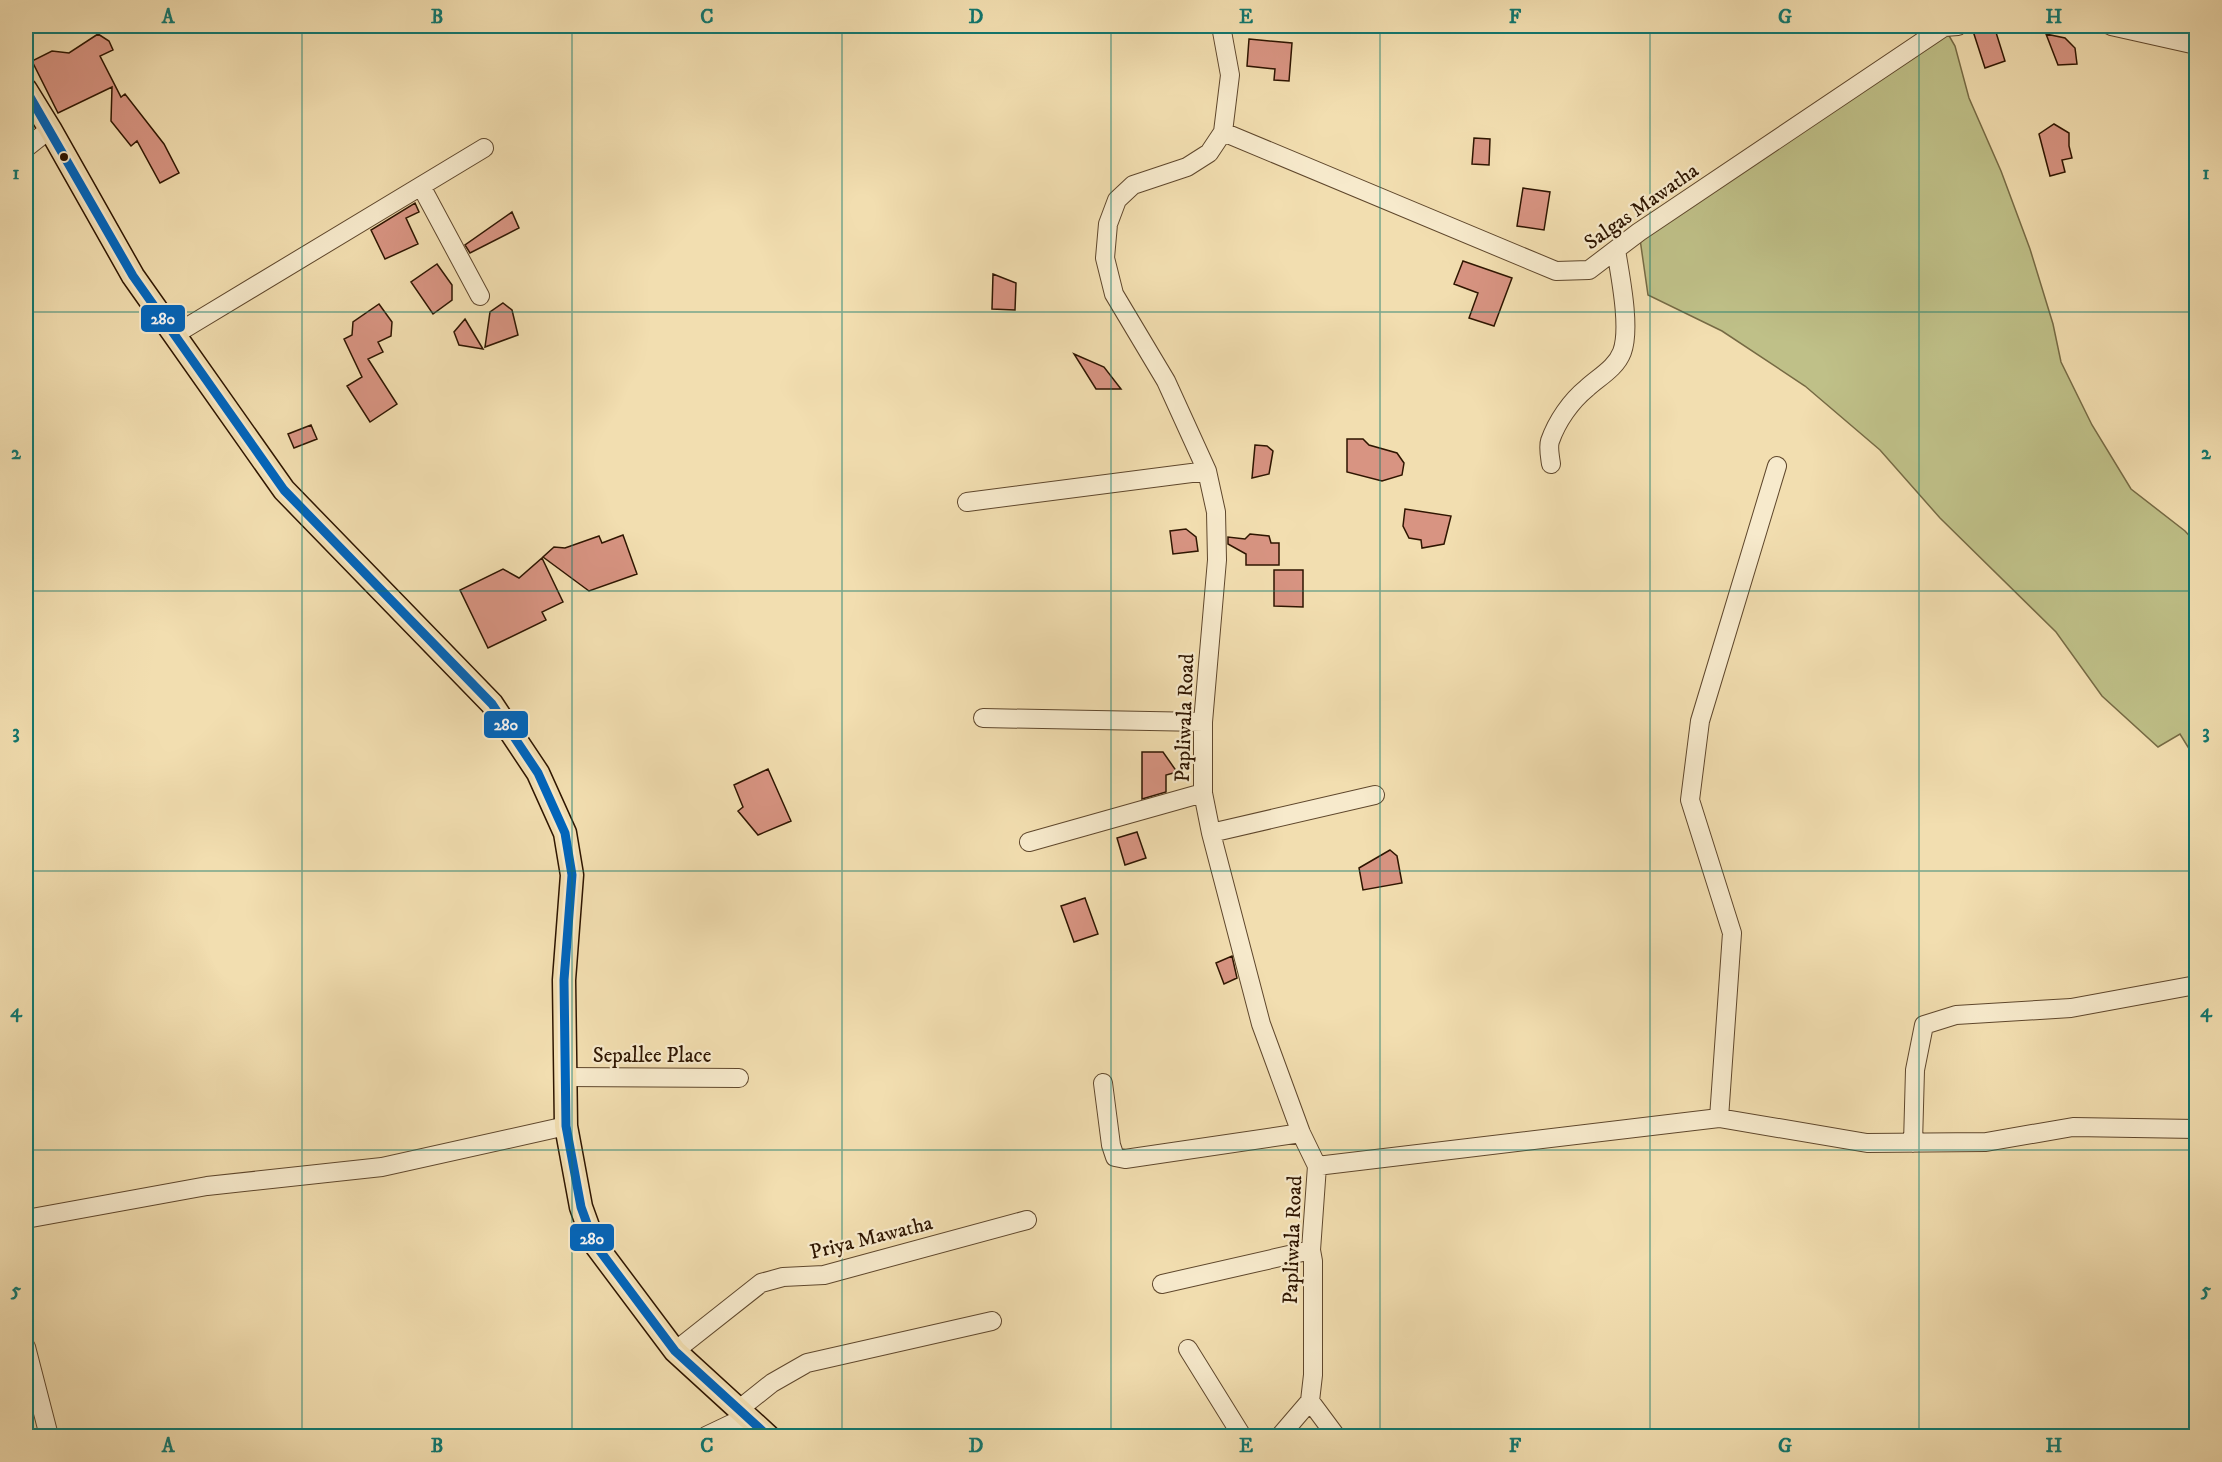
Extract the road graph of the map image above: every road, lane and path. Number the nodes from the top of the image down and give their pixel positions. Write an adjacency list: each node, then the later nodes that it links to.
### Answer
1 (1221, 26): 7 (street)
2 (1958, 26): 11 (street, Salgas Mawatha)
3 (2111, 26): 4 (street)
4 (2196, 45)
5 (26, 90): 6 (main road)
6 (50, 129): 8 (street); 13 (main road)
7 (1223, 132): 11 (street, Salgas Mawatha); 16 (street, Papliwala Road)
8 (26, 148)
9 (484, 148): 10 (street)
10 (421, 186): 12 (street); 13 (street)
11 (1616, 250): 14 (street)
12 (480, 296)
13 (174, 335): 25 (main road)
14 (1551, 464)
15 (1777, 466): 28 (street)
16 (1207, 471): 17 (street); 19 (street, Papliwala Road)
17 (967, 502)
18 (983, 718): 19 (street)
19 (1203, 722): 20 (street, Papliwala Road)
20 (1203, 794): 22 (street, Papliwala Road); 23 (street)
21 (1375, 795): 22 (street)
22 (1211, 833): 31 (street, Papliwala Road)
23 (1029, 842)
24 (2196, 985): 32 (street)
25 (565, 1077): 26 (street, Sepallee Place); 29 (main road)
26 (739, 1078)
27 (1103, 1083): 31 (street)
28 (1719, 1118): 32 (street); 33 (street)
29 (566, 1126): 34 (street); 41 (main road)
30 (2196, 1129): 32 (street)
31 (1301, 1133): 33 (street, Papliwala Road)
32 (1913, 1143)
33 (1317, 1166): 36 (street, Papliwala Road)
34 (26, 1219)
35 (1027, 1220): 41 (street, Priya Mawatha)
36 (1311, 1250): 37 (street); 42 (street, Papliwala Road)
37 (1162, 1284)
38 (992, 1321): 43 (street)
39 (26, 1347): 44 (street)
40 (1188, 1349): 47 (street)
41 (675, 1352): 43 (main road)
42 (1310, 1401): 48 (street); 49 (street)
43 (742, 1413): 45 (street); 46 (main road)
44 (49, 1437)
45 (706, 1437)
46 (768, 1437)
47 (1242, 1437)
48 (1280, 1437)
49 (1336, 1437)

